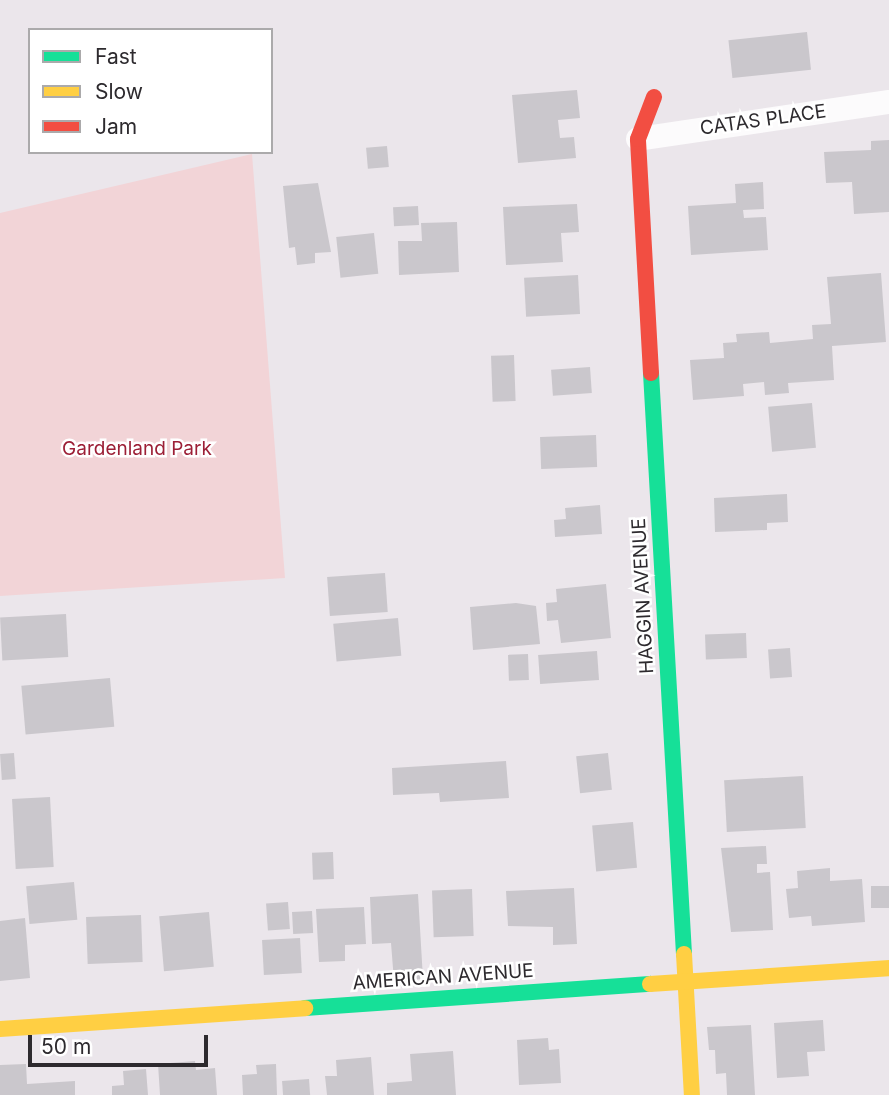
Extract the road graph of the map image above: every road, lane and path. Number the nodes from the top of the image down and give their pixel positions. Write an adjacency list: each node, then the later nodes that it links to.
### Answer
1 (654, 97): 3 (street, HAGGIN AVENUE)
2 (889, 102): 3 (street, CATAS PLACE)
3 (638, 139): 5 (street, HAGGIN AVENUE)
4 (889, 968): 5 (street, AMERICAN AVENUE)
5 (685, 982): 6 (street, AMERICAN AVENUE); 7 (street, HAGGIN AVENUE)
6 (0, 1028)
7 (692, 1095)

